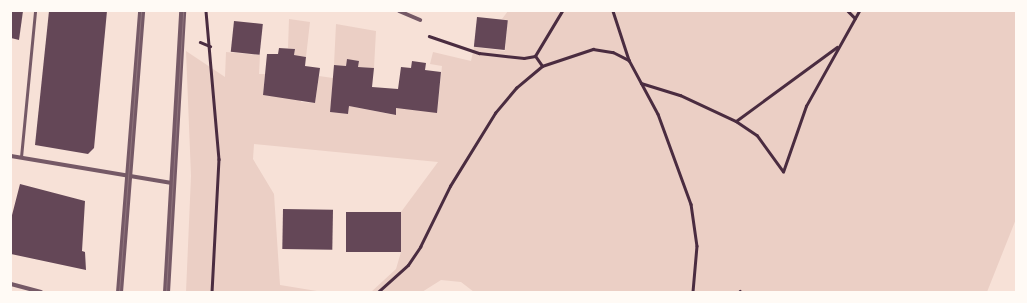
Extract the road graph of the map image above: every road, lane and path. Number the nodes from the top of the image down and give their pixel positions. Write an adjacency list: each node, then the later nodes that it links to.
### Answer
1 (35, 11): 19 (lane)
2 (142, 11): 20 (street)
3 (182, 11): 21 (street)
4 (206, 11): 26 (path)
5 (398, 11): 11 (street)
6 (562, 11): 13 (path)
7 (613, 11): 14 (path)
8 (848, 11): 10 (path)
9 (859, 11): 10 (path)
10 (855, 18): 12 (path)
11 (420, 20): 13 (path)
12 (840, 45): 17 (path); 17 (path)
13 (535, 56): 15 (path)
14 (629, 60): 15 (path); 16 (path)
15 (542, 66): 27 (path)
16 (641, 83): 17 (path); 28 (path)
17 (736, 121)
18 (11, 156): 19 (street)
19 (21, 158): 20 (street)
20 (127, 177): 21 (street); 24 (street)
21 (172, 183): 25 (street)
22 (11, 284): 23 (street)
23 (41, 292)
24 (119, 292)
25 (166, 292)
26 (212, 292)
27 (378, 292)
28 (693, 292)

